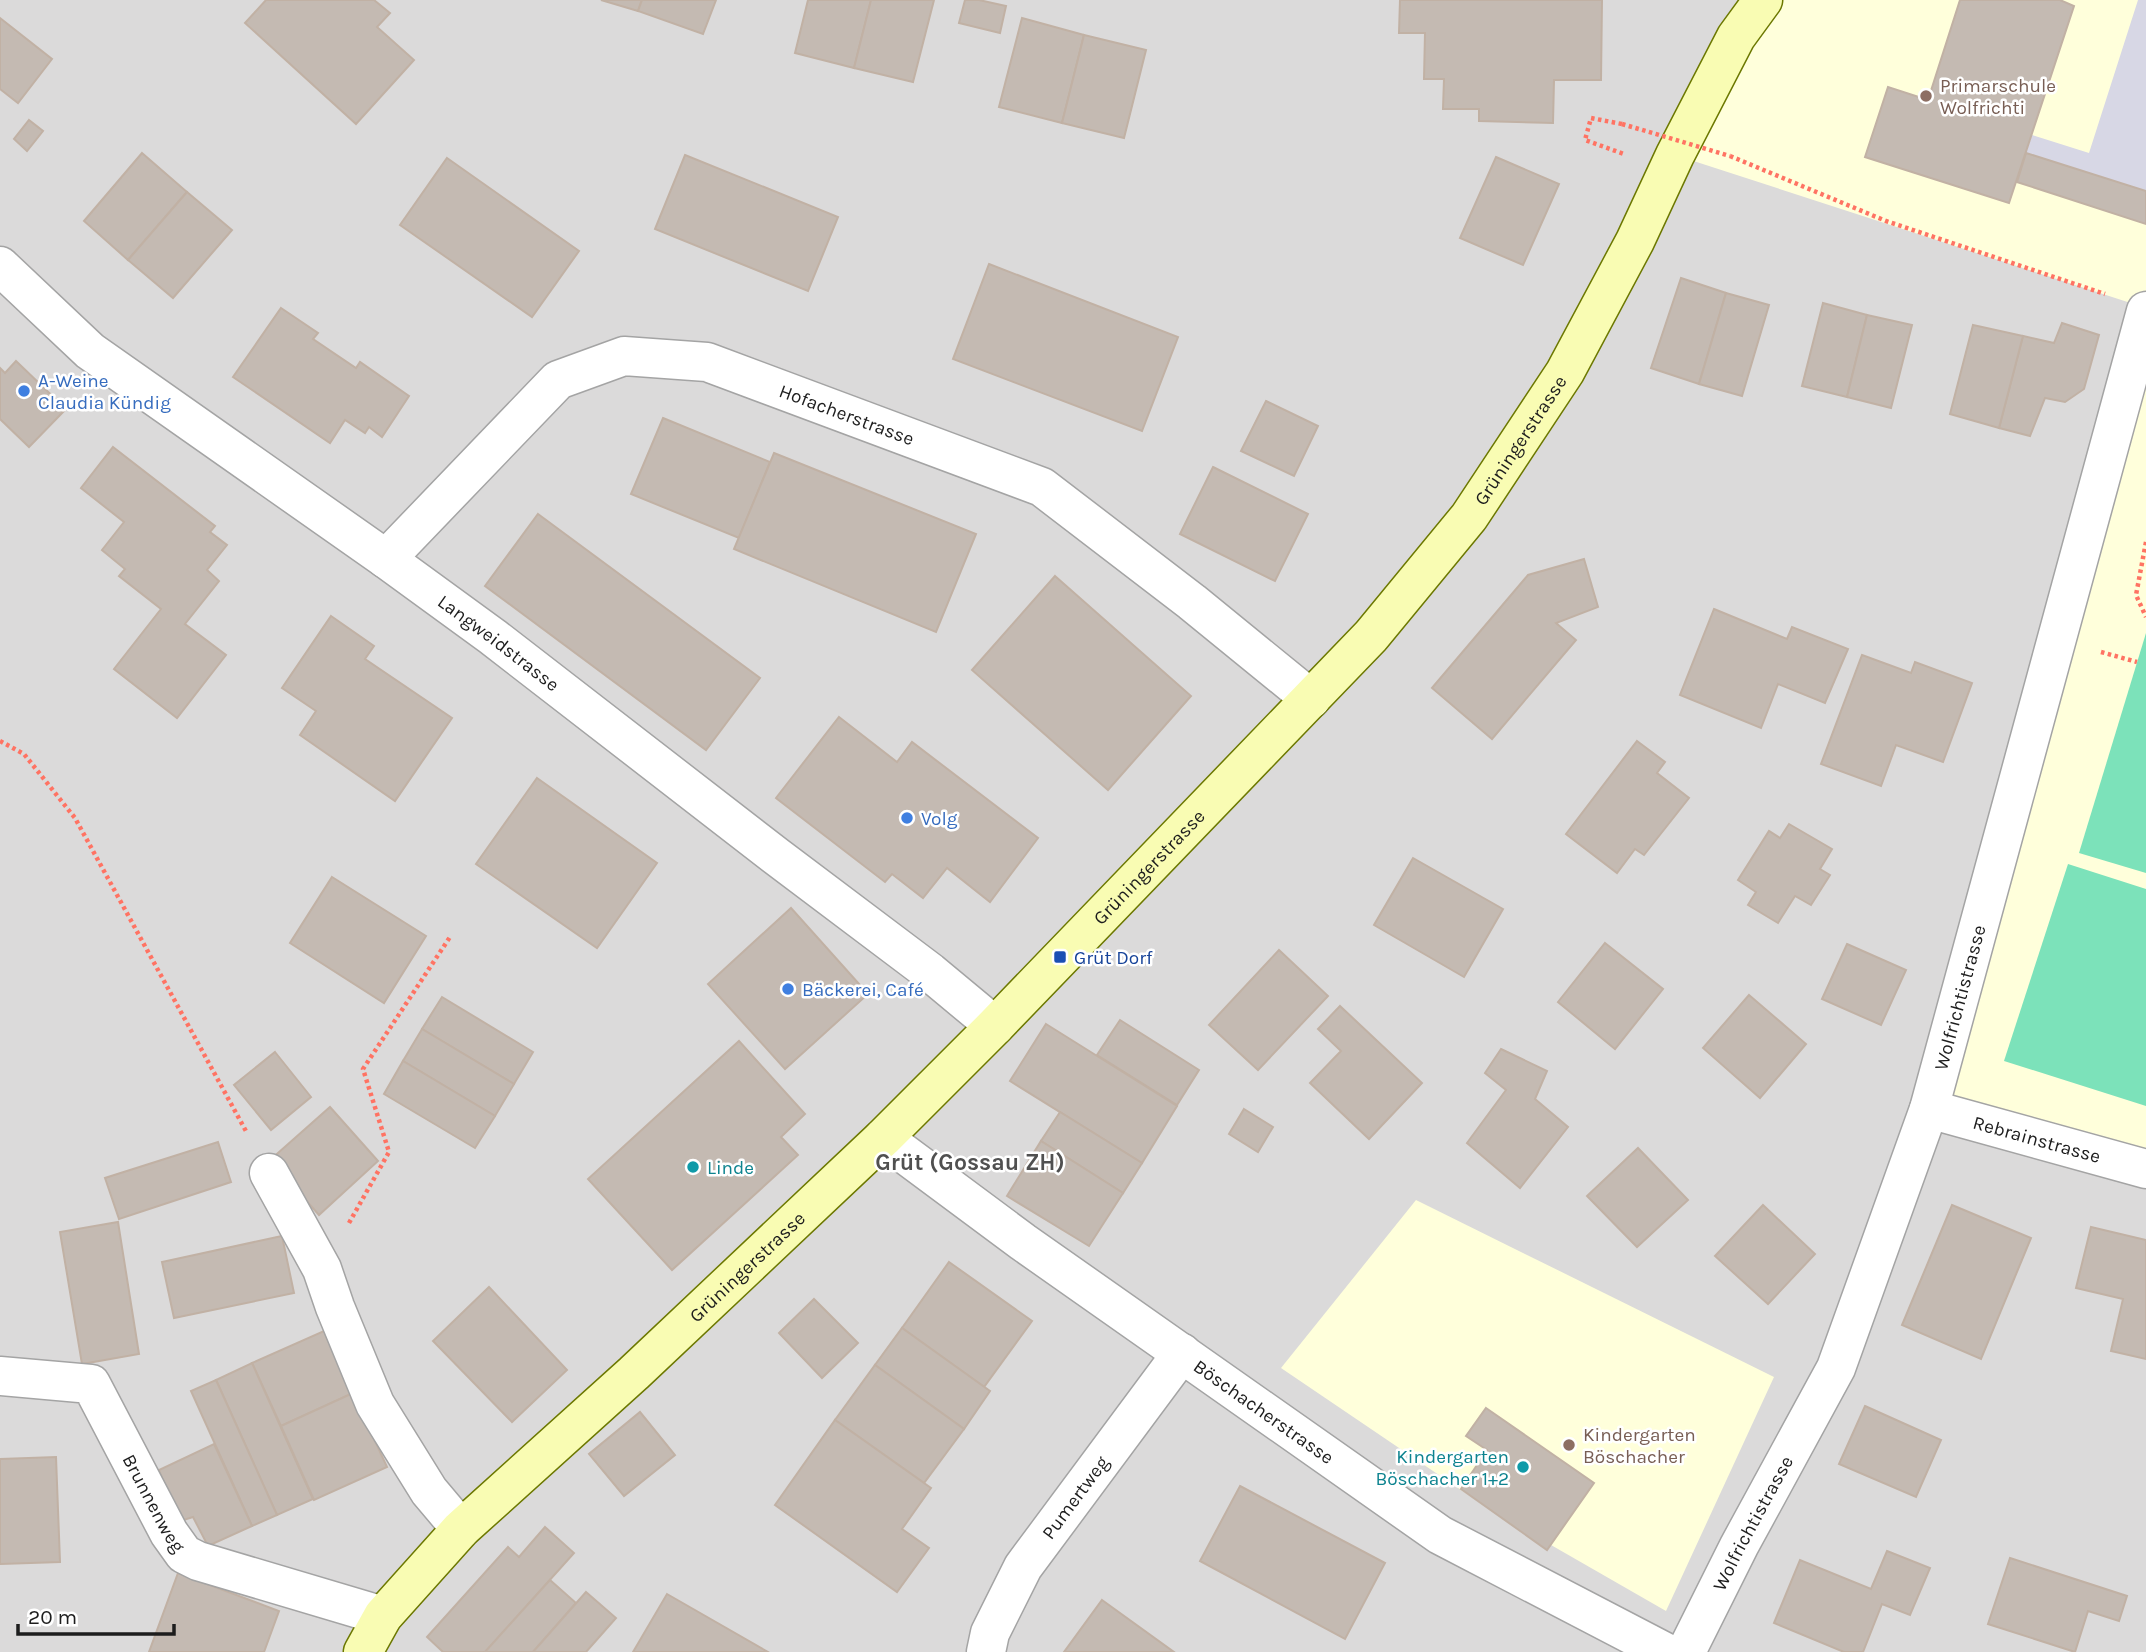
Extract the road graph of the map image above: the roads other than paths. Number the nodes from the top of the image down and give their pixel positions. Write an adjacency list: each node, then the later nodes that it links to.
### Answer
1 (1763, 0): 5 (main road, Grüningerstrasse)
2 (0, 266): 4 (street, Langweidstrasse)
3 (2146, 311): 7 (street, Wolfrichtistrasse)
4 (386, 559): 5 (street, Hofacherstrasse); 6 (street, Langweidstrasse)
5 (1311, 699): 6 (main road, Grüningerstrasse)
6 (995, 1026): 8 (main road, Grüningerstrasse)
7 (1929, 1109): 9 (street, Rebrainstrasse); 18 (street, Wolfrichtistrasse)
8 (883, 1138): 11 (street, Böschacherstrasse); 13 (main road, Grüningerstrasse)
9 (2146, 1169)
10 (270, 1173): 13 (street)
11 (1182, 1353): 16 (street, Pumertweg); 17 (street, Böschacherstrasse)
12 (0, 1376): 14 (street, Brunnenweg)
13 (461, 1529): 14 (main road, Grüningerstrasse)
14 (383, 1616): 15 (main road, Grüningerstrasse)
15 (363, 1652)
16 (986, 1652)
17 (1665, 1652)
18 (1686, 1652)

